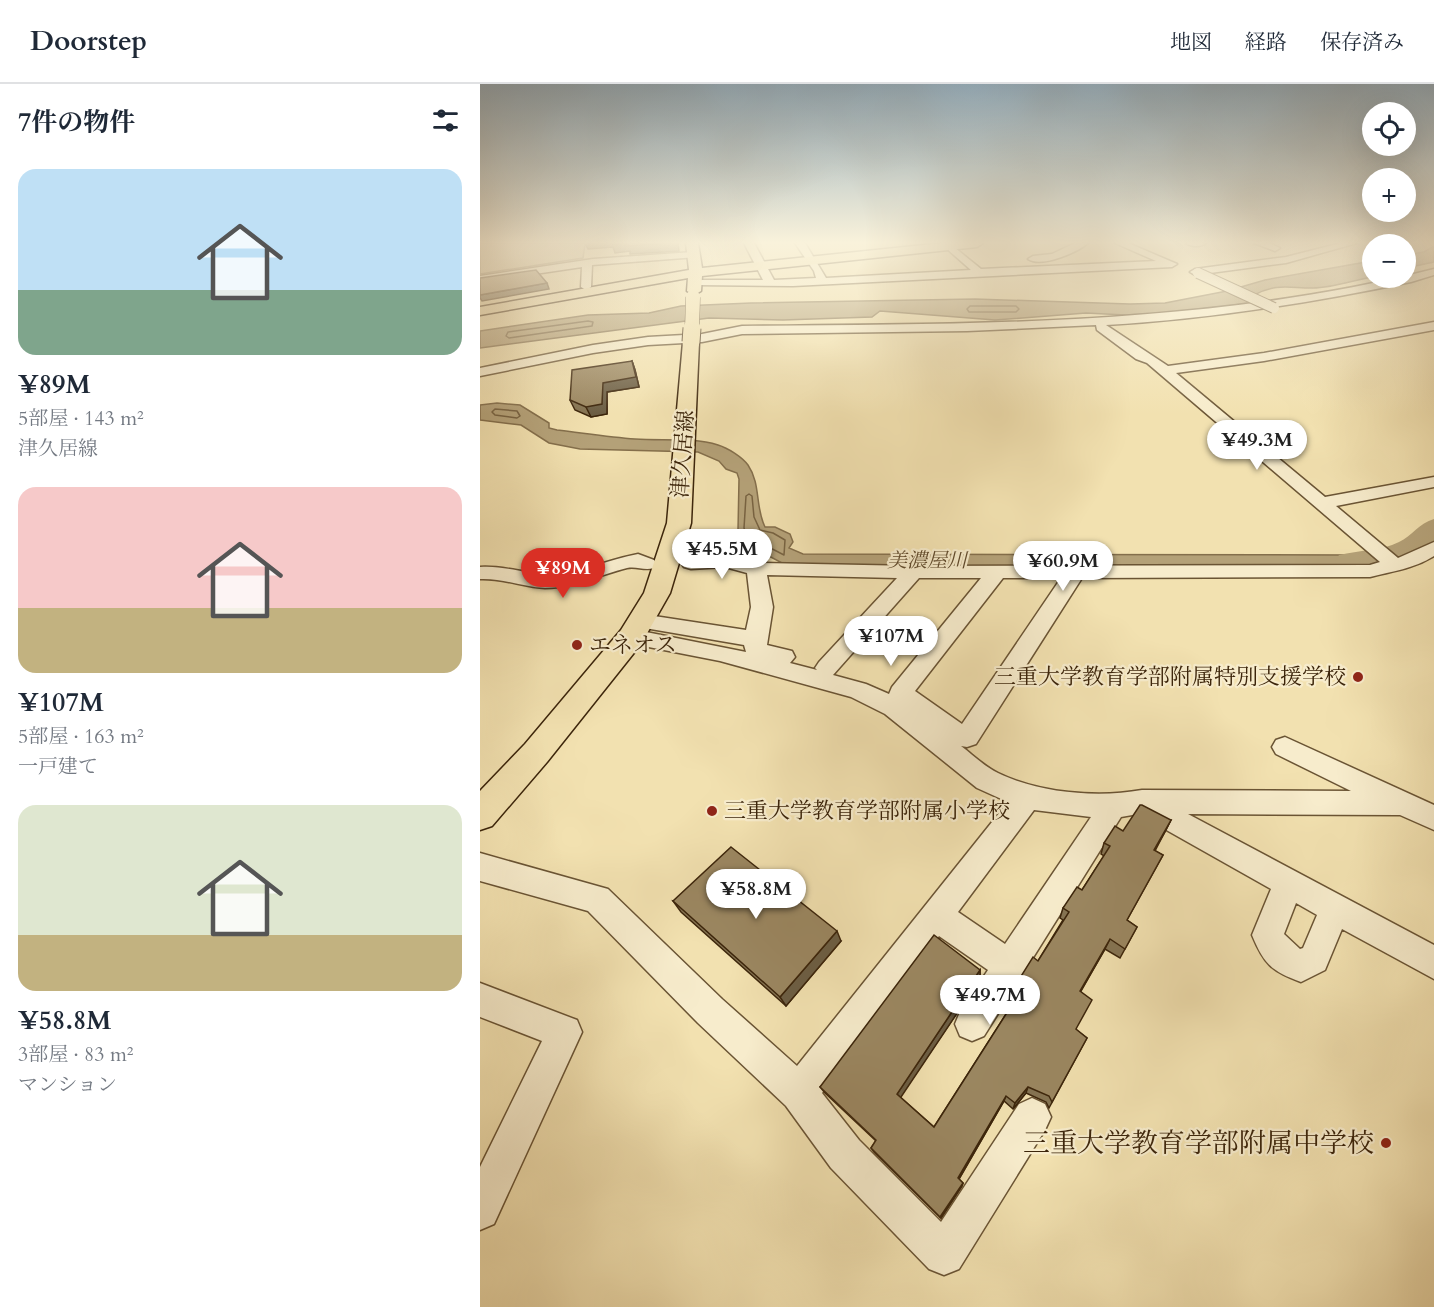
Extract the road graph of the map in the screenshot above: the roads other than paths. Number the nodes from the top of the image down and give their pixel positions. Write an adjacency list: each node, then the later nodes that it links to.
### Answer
1 (523, 300): 8 (main road)
2 (523, 300): 8 (main road)
3 (693, 300): 11 (main road, 津久居線, bridge)
4 (1256, 300): 7 (street, bridge)
5 (1295, 300): 13 (street)
6 (1327, 300): 7 (street)
7 (1274, 308): 10 (street)
8 (480, 309)
9 (1434, 326): 12 (street)
10 (1101, 327): 11 (street); 12 (street)
11 (691, 343): 25 (main road, 津久居線)
12 (1164, 371): 15 (street)
13 (480, 372)
14 (1434, 482): 15 (street)
15 (1321, 503): 19 (street)
16 (1434, 548): 19 (street)
17 (691, 562): 20 (street)
18 (647, 564): 22 (street)
19 (1396, 566): 24 (street)
20 (756, 569): 21 (street); 26 (street)
21 (914, 572): 23 (street); 27 (street)
22 (480, 573)
23 (996, 573): 24 (street); 28 (street)
24 (1075, 573): 28 (street)
25 (636, 629): 26 (street); 30 (street); 33 (main road, 津久居線)
26 (755, 639): 27 (street)
27 (826, 668): 28 (street)
28 (900, 693)
29 (1286, 747): 31 (street)
30 (1027, 798): 32 (street); 38 (street)
31 (1401, 802): 32 (street); 34 (street)
32 (1127, 805): 36 (street); 40 (street)
33 (480, 815)
34 (1434, 818)
35 (480, 867): 43 (street)
36 (1289, 883): 37 (street); 37 (street)
37 (1335, 908): 39 (street)
38 (936, 915): 40 (street); 43 (street)
39 (1434, 963)
40 (1010, 966): 42 (street)
41 (480, 1000): 45 (street)
42 (972, 1024)
43 (799, 1093): 44 (street)
44 (1032, 1117)
45 (480, 1210)

